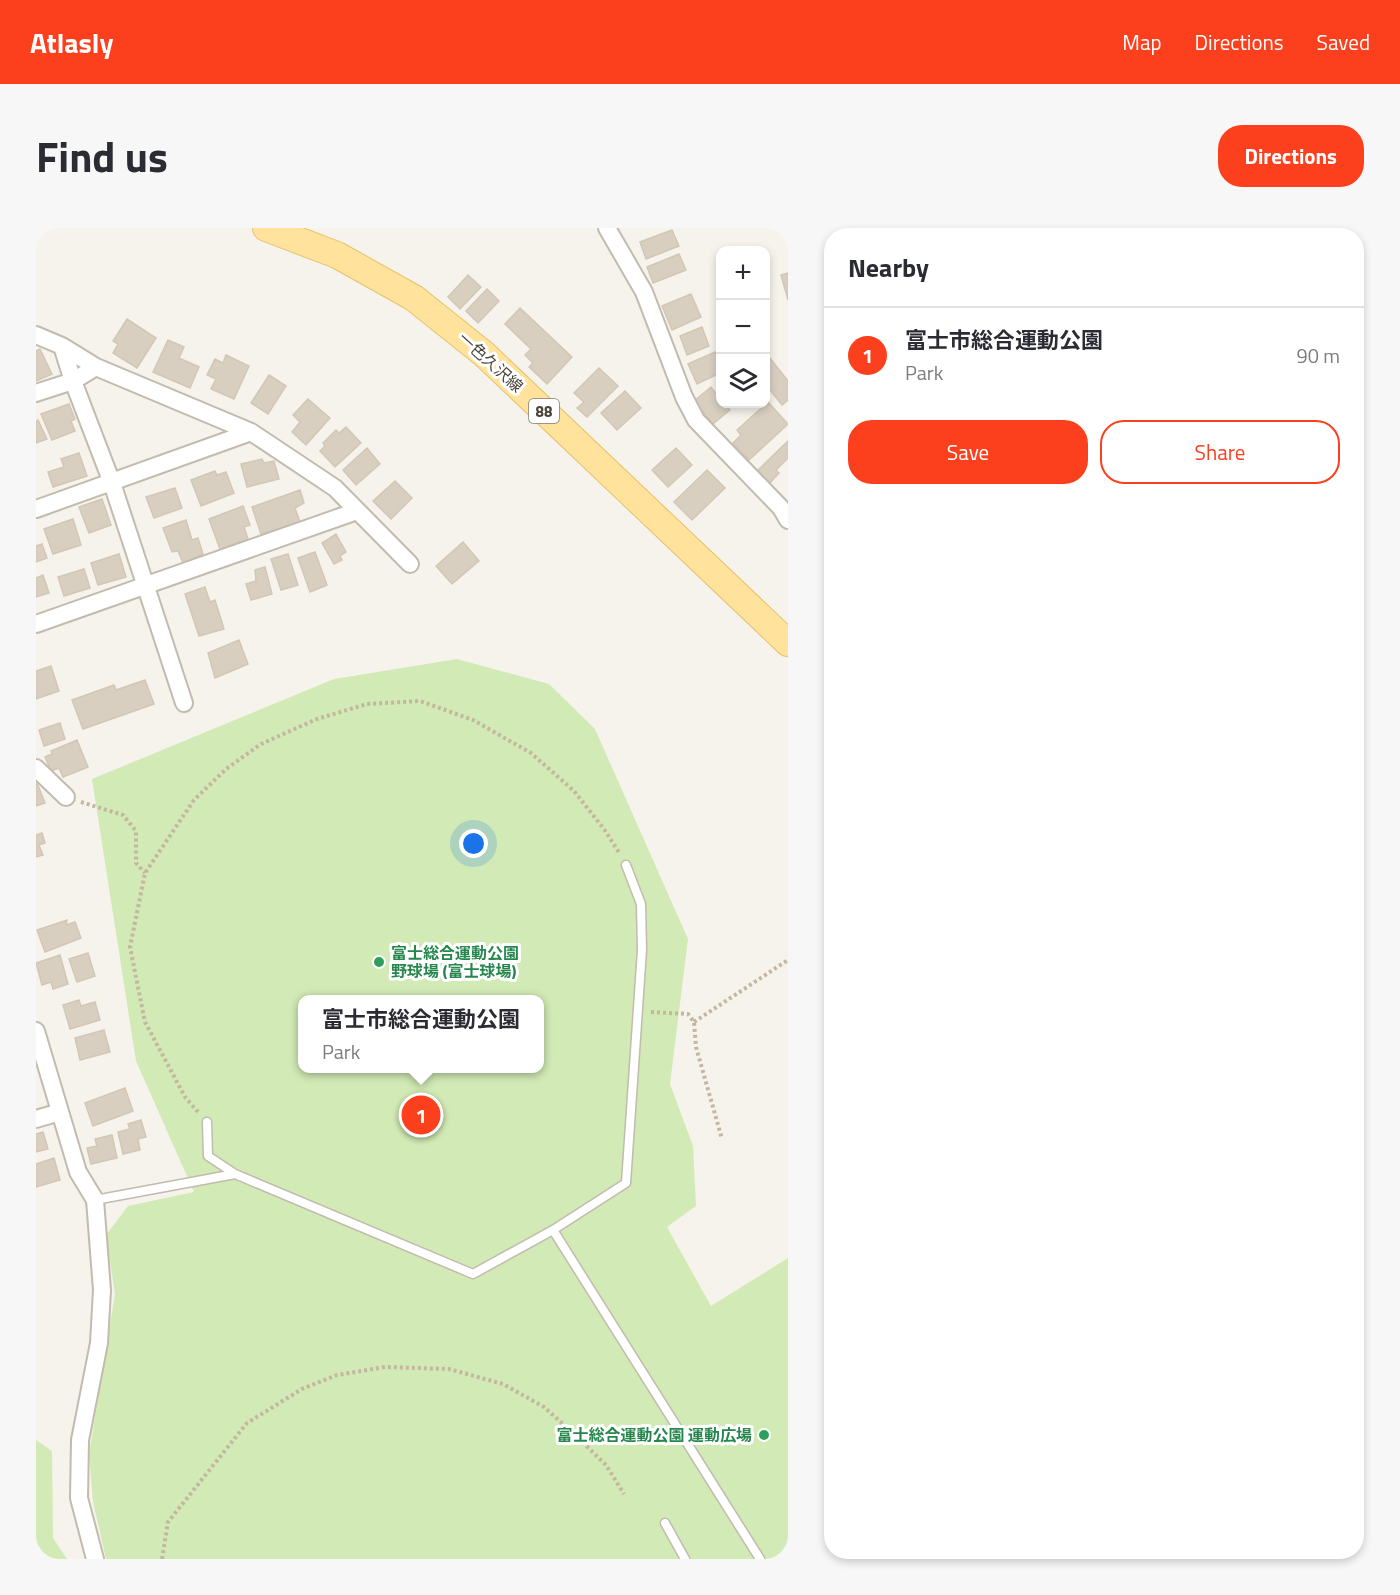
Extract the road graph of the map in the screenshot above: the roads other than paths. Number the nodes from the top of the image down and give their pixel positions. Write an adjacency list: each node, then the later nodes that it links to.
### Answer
1 (266, 228): 16 (main road, 一色久沢線 / 88)
2 (606, 228): 12 (street)
3 (36, 335): 4 (street)
4 (62, 346): 5 (street); 6 (street)
5 (96, 367): 6 (street); 8 (street)
6 (73, 381): 7 (street); 9 (street)
7 (36, 393)
8 (251, 432): 9 (street); 11 (street)
9 (112, 483): 10 (street); 14 (street)
10 (36, 509)
11 (357, 511): 13 (street); 14 (street)
12 (788, 520)
13 (410, 564)
14 (145, 586): 15 (street); 17 (street)
15 (36, 624)
16 (788, 643)
17 (184, 703)
18 (36, 768): 19 (street)
19 (66, 797)
20 (626, 865): 27 (lane)
21 (36, 1031): 22 (street)
22 (60, 1112): 23 (street); 26 (street)
23 (36, 1119)
24 (207, 1122): 25 (lane)
25 (236, 1174): 26 (lane); 27 (lane)
26 (95, 1200): 29 (street)
27 (553, 1230): 31 (lane)
28 (665, 1523): 30 (lane)
29 (95, 1559)
30 (685, 1559)
31 (760, 1559)

